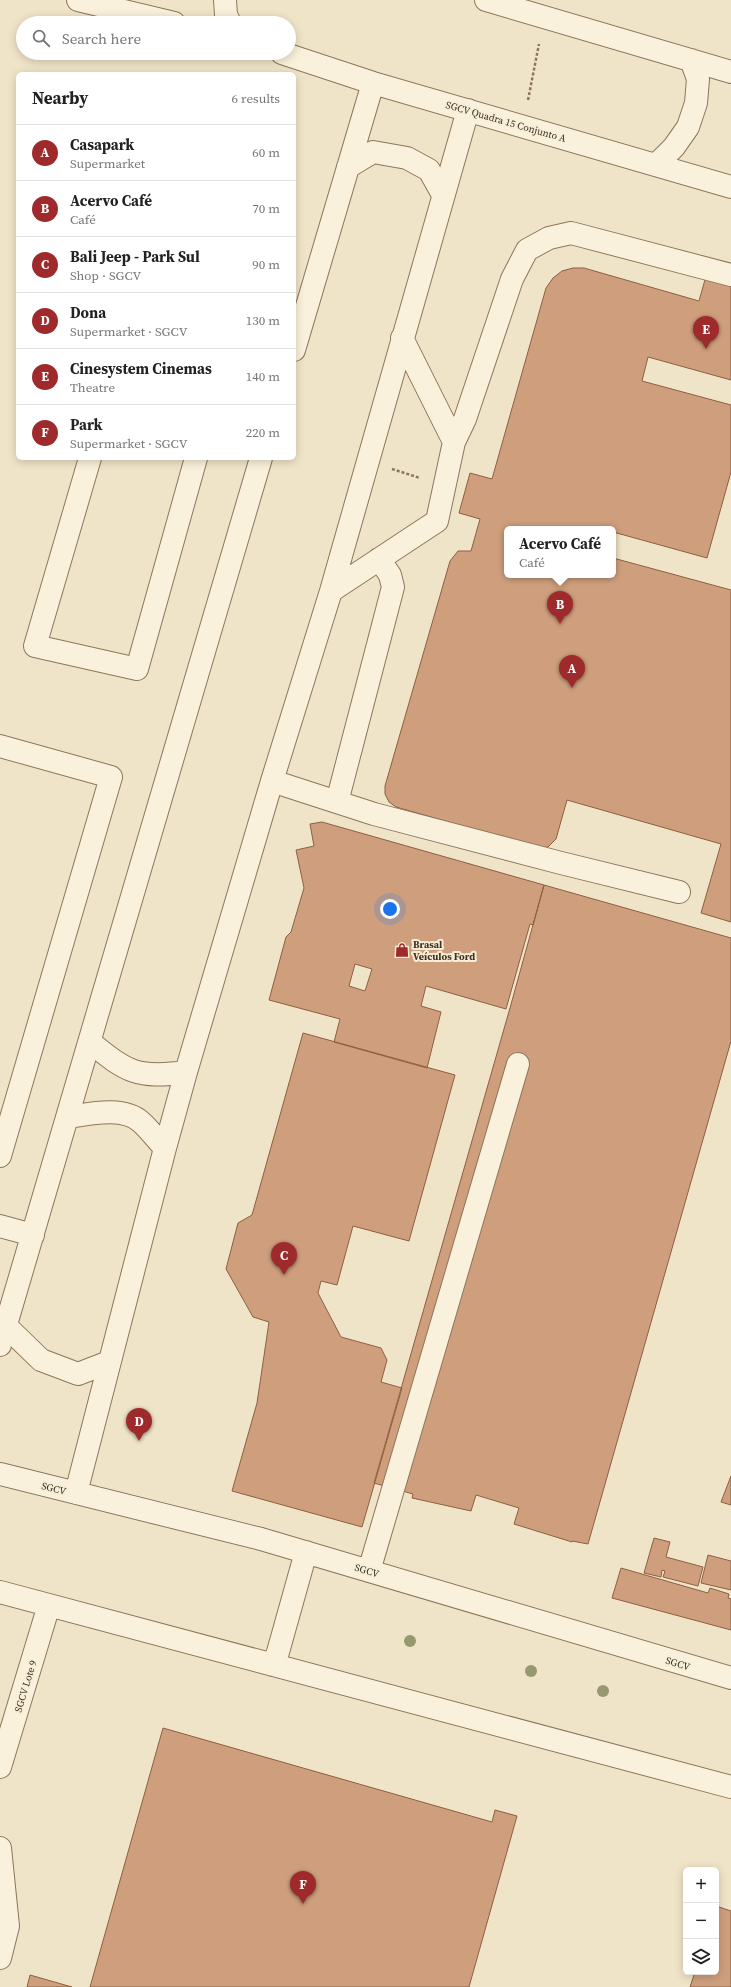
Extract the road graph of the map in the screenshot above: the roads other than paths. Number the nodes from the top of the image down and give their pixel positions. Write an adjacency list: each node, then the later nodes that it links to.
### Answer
1 (78, 0): 4 (street)
2 (225, 0): 5 (street)
3 (486, 0): 7 (street)
4 (145, 16)
5 (227, 16)
6 (296, 58): 9 (street, SGCV Quadra 15 Conjunto A)
7 (691, 60): 8 (street); 11 (street)
8 (731, 72)
9 (373, 83): 10 (street, SGCV Quadra 15 Conjunto A); 12 (street)
10 (468, 110): 11 (street, SGCV Quadra 15 Conjunto A); 14 (street)
11 (656, 165): 13 (street, SGCV Quadra 15 Conjunto A)
12 (348, 168): 14 (street); 16 (street)
13 (731, 187)
14 (443, 194): 18 (street)
15 (731, 275): 19 (street)
16 (299, 318): 17 (street)
17 (296, 337)
18 (402, 338): 19 (street); 24 (street)
19 (454, 442): 23 (street)
20 (89, 460): 21 (street)
21 (195, 460)
22 (260, 460): 29 (street)
23 (379, 559): 24 (street); 27 (street)
24 (331, 591): 26 (street)
25 (0, 746): 34 (street)
26 (272, 781): 27 (street); 31 (street)
27 (337, 802): 28 (street)
28 (679, 892)
29 (90, 1042): 31 (street); 32 (street)
30 (518, 1064): 42 (street)
31 (186, 1072): 33 (street)
32 (68, 1117): 33 (street); 36 (street)
33 (164, 1148): 38 (street)
34 (0, 1156)
35 (0, 1226): 36 (street)
36 (33, 1235): 37 (street)
37 (3, 1335): 38 (street)
38 (109, 1362): 40 (street)
39 (0, 1474): 40 (street, SGCV)
40 (76, 1494): 41 (street, SGCV)
41 (306, 1552): 42 (street, SGCV); 45 (street)
42 (369, 1571): 46 (street, SGCV)
43 (0, 1592): 44 (street)
44 (49, 1605): 45 (street); 47 (street, SGCV Lote 9)
45 (273, 1664): 48 (street)
46 (731, 1678)
47 (0, 1767)
48 (731, 1787)
49 (0, 1848): 50 (street)
50 (0, 1958)

